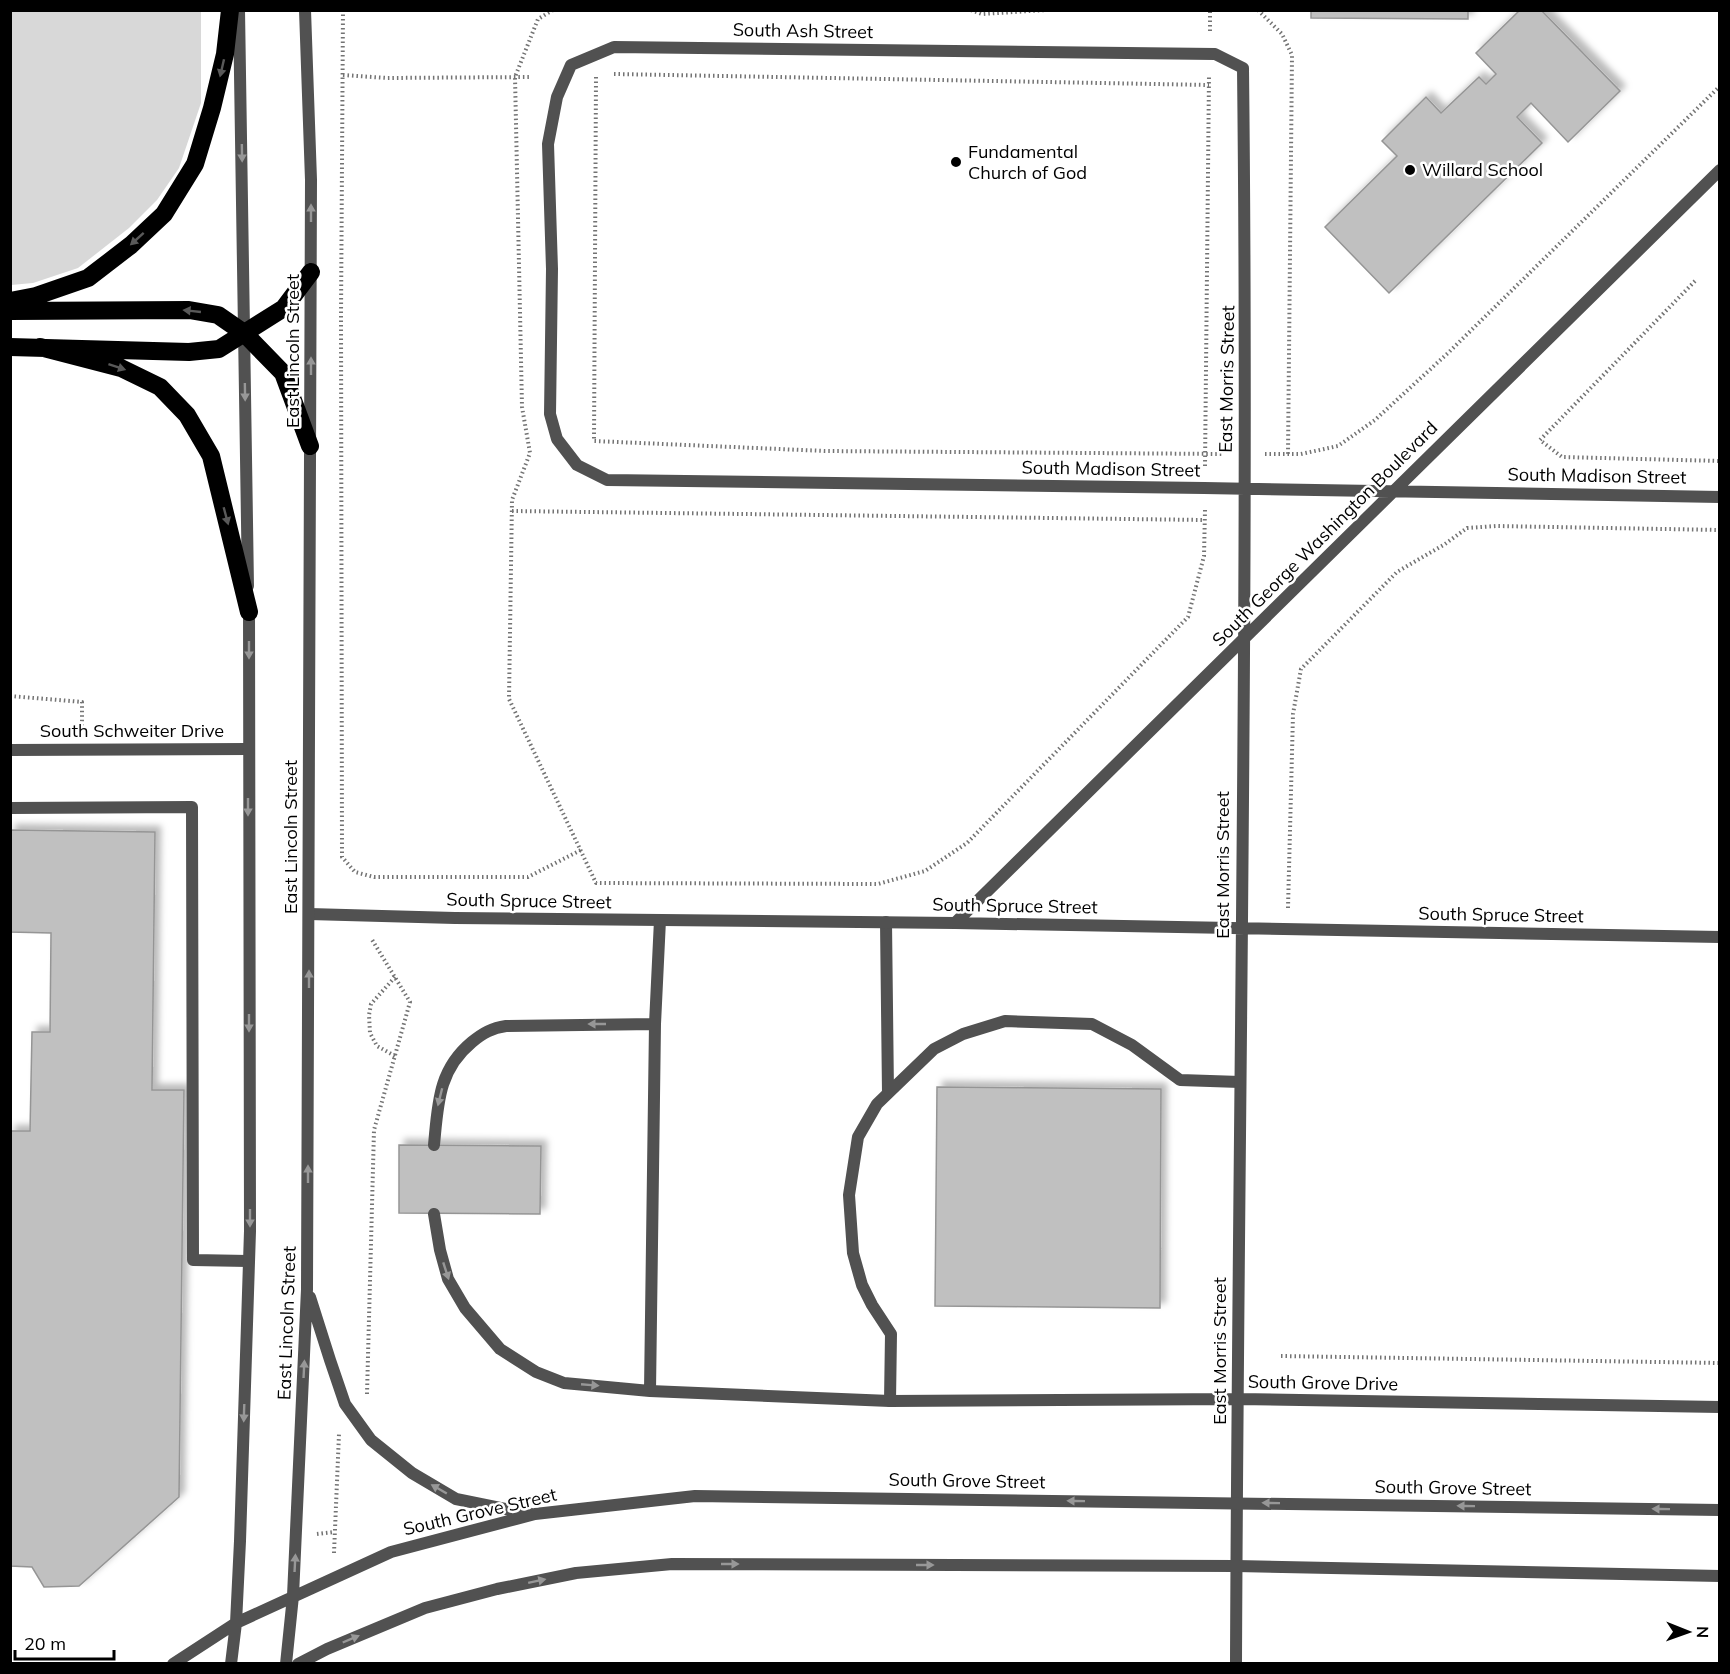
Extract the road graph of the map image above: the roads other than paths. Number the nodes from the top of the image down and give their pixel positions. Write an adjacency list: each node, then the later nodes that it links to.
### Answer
1 (230, 10): 7 (highway, one-way to 7)
2 (239, 10): 9 (street, one-way to 9)
3 (305, 10): 6 (street, East Lincoln Street, one-way to 3)
4 (1243, 68): 13 (street, South Ash Street); 14 (street, East Morris Street)
5 (1719, 170): 15 (street, South George Washington Boulevard)
6 (311, 272): 9 (highway); 12 (street, East Lincoln Street, one-way to 6)
7 (10, 301)
8 (10, 311): 9 (highway, one-way to 8)
9 (244, 333): 11 (highway); 12 (highway); 17 (street, one-way to 17)
10 (10, 347): 11 (highway)
11 (40, 347): 17 (highway, one-way to 17)
12 (310, 446): 22 (street, East Lincoln Street)
13 (577, 465): 14 (street, South Madison Street)
14 (1244, 489): 15 (street, South Madison Street); 18 (street, East Morris Street)
15 (1394, 491): 16 (street, South Madison Street); 18 (street, South George Washington Boulevard)
16 (1719, 497)
17 (249, 612): 19 (street, one-way to 19)
18 (1243, 640): 25 (street, South George Washington Boulevard); 26 (street, East Morris Street)
19 (248, 749): 20 (street, South Schweiter Drive); 33 (street, one-way to 33)
20 (13, 750)
21 (10, 808): 33 (street)
22 (309, 914): 23 (street, South Spruce Street); 34 (street, East Lincoln Street, one-way to 22)
23 (660, 920): 24 (street, South Spruce Street); 28 (street)
24 (886, 922): 25 (street, South Spruce Street); 30 (street)
25 (955, 923): 26 (street, South Spruce Street)
26 (1241, 928): 27 (street, South Spruce Street); 29 (street, East Morris Street)
27 (1719, 937)
28 (655, 1024): 31 (street, one-way to 31); 35 (street)
29 (1240, 1082): 30 (street); 36 (street, East Morris Street)
30 (888, 1093): 37 (street)
31 (434, 1145)
32 (434, 1214): 35 (street, South Grove Drive, one-way to 35)
33 (249, 1261): 45 (street, one-way to 45)
34 (308, 1289): 41 (street, one-way to 34); 44 (street, East Lincoln Street, one-way to 34)
35 (650, 1391): 37 (street, South Grove Drive)
36 (1238, 1399): 37 (street, South Grove Drive); 38 (street, South Grove Drive); 39 (street, East Morris Street)
37 (890, 1401)
38 (1719, 1407)
39 (1236, 1503): 40 (street, South Grove Street, one-way to 39); 41 (street, South Grove Street, one-way to 41); 42 (street, East Morris Street)
40 (1719, 1510)
41 (535, 1514): 44 (street, South Grove Street)
42 (1236, 1566): 43 (street); 49 (street, one-way to 42); 50 (street, East Morris Street)
43 (1719, 1576)
44 (293, 1596): 45 (street, South Grove Street); 48 (street, East Lincoln Street)
45 (236, 1623): 46 (street); 47 (street)
46 (173, 1664)
47 (231, 1664)
48 (286, 1664)
49 (298, 1664)
50 (1236, 1664)

